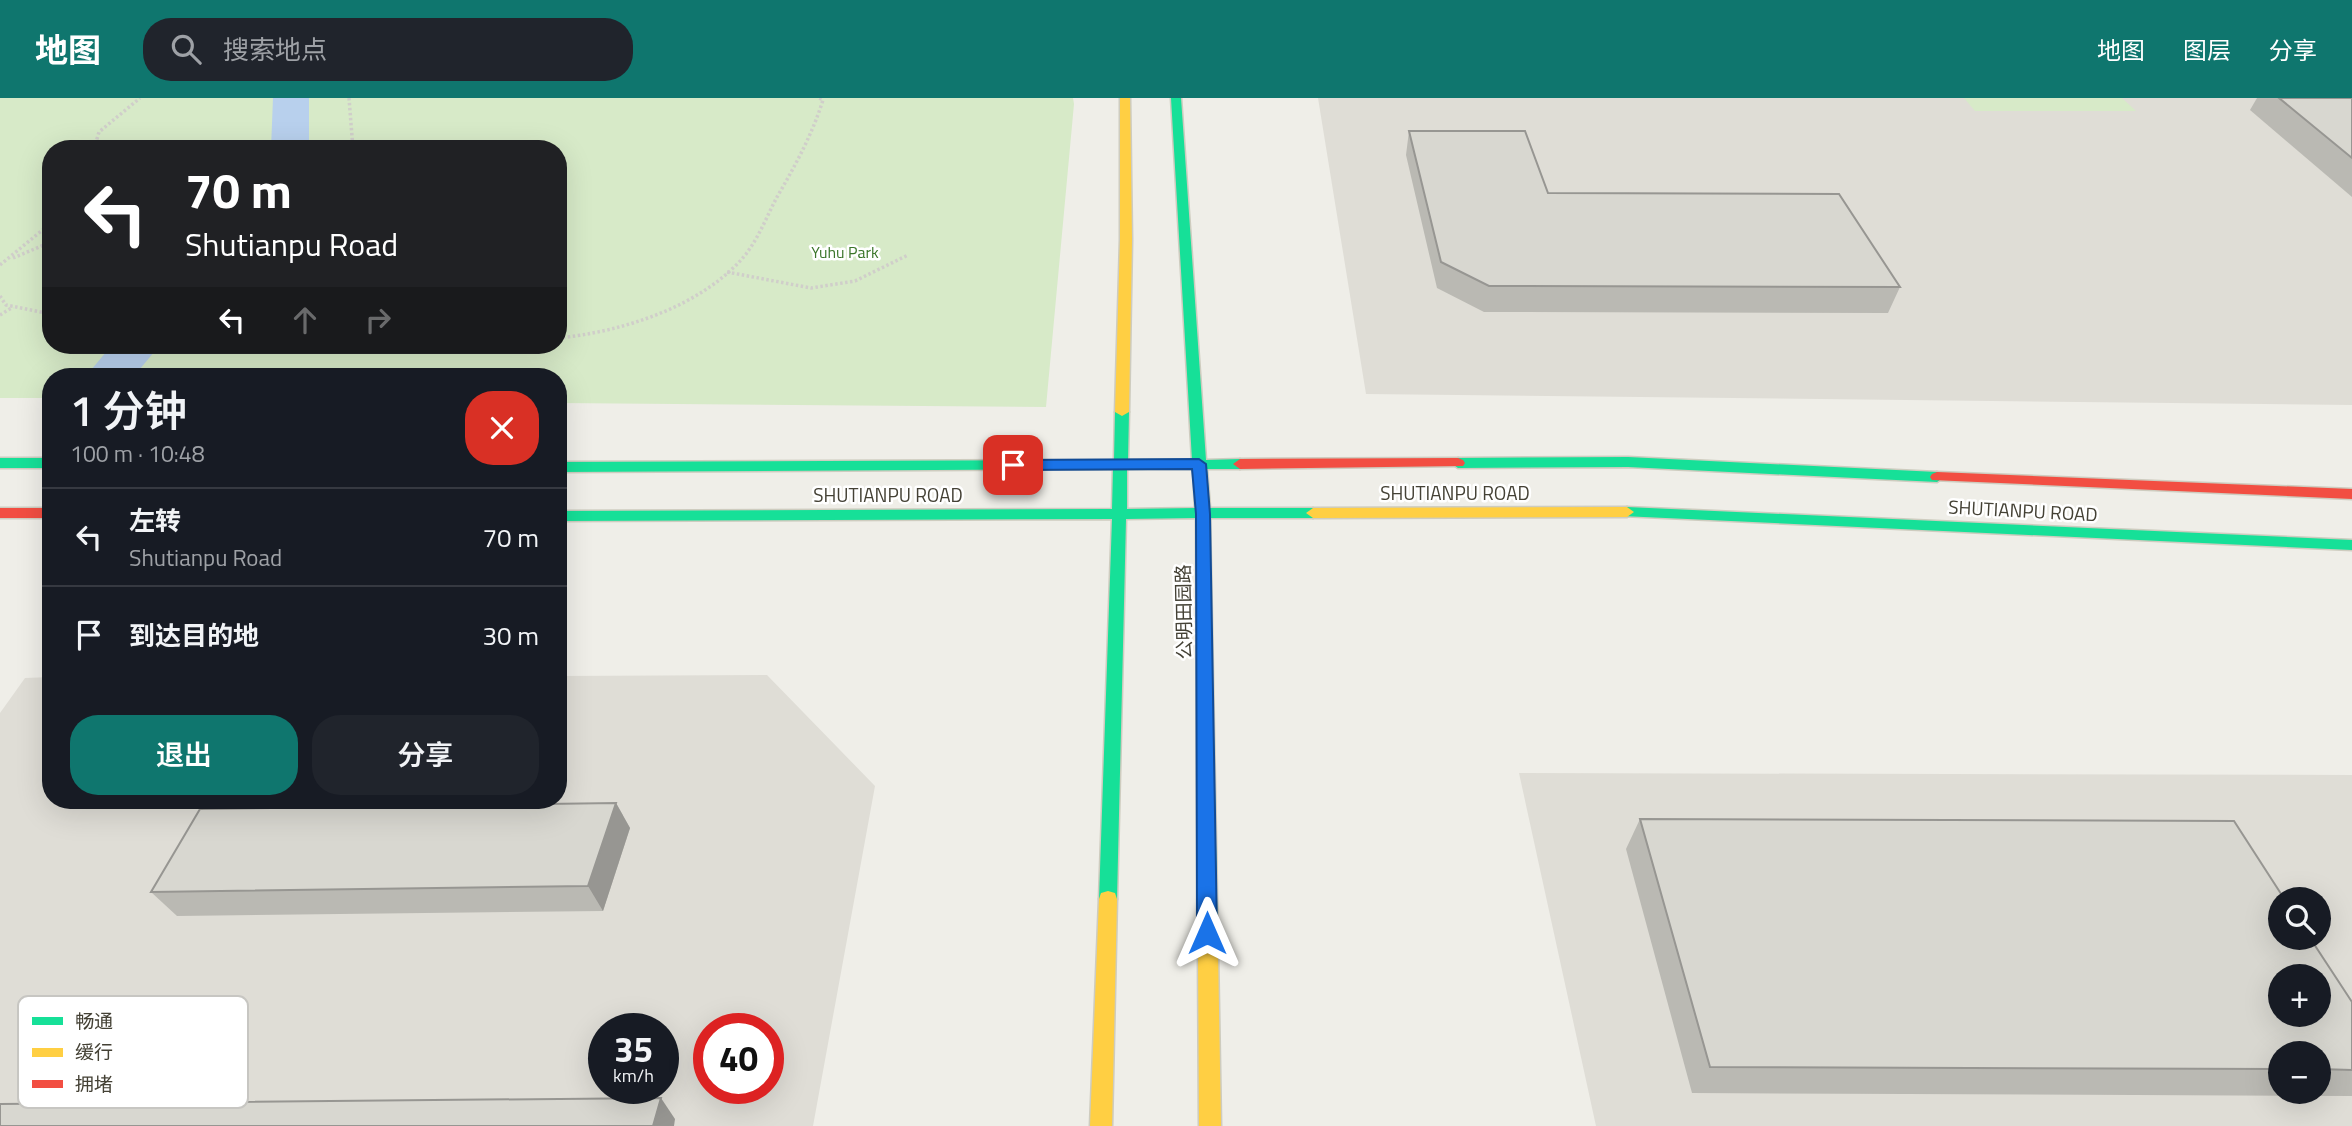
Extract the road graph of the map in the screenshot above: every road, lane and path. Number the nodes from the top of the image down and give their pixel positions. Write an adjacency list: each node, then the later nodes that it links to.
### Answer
1 (139, 98): 7 (path)
2 (349, 98): 8 (path)
3 (830, 98): 6 (path)
4 (1125, 98): 23 (street)
5 (1176, 98): 22 (street, 公明田园路)
6 (821, 99): 14 (path)
7 (97, 140)
8 (352, 140)
9 (42, 230): 12 (path)
10 (42, 246): 12 (path)
11 (908, 255): 14 (path)
12 (6, 260): 13 (path)
13 (0, 265)
14 (727, 272): 19 (path)
15 (0, 296): 16 (path)
16 (14, 306): 17 (path); 18 (path)
17 (42, 312)
18 (0, 315)
19 (567, 338)
20 (0, 463): 21 (street)
21 (42, 463)
22 (1199, 464): 23 (street, SHUTIANPU ROAD); 25 (street, SHUTIANPU ROAD); 29 (street, 公明田园路)
23 (1120, 465): 24 (street, SHUTIANPU ROAD); 28 (street)
24 (567, 467)
25 (2352, 494)
26 (0, 513): 27 (street)
27 (42, 513)
28 (1120, 514): 29 (street, SHUTIANPU ROAD); 30 (street, SHUTIANPU ROAD); 32 (street)
29 (1203, 514): 31 (street, SHUTIANPU ROAD); 33 (street, 公明田园路)
30 (567, 516)
31 (2352, 545)
32 (1101, 1126)
33 (1210, 1126)

